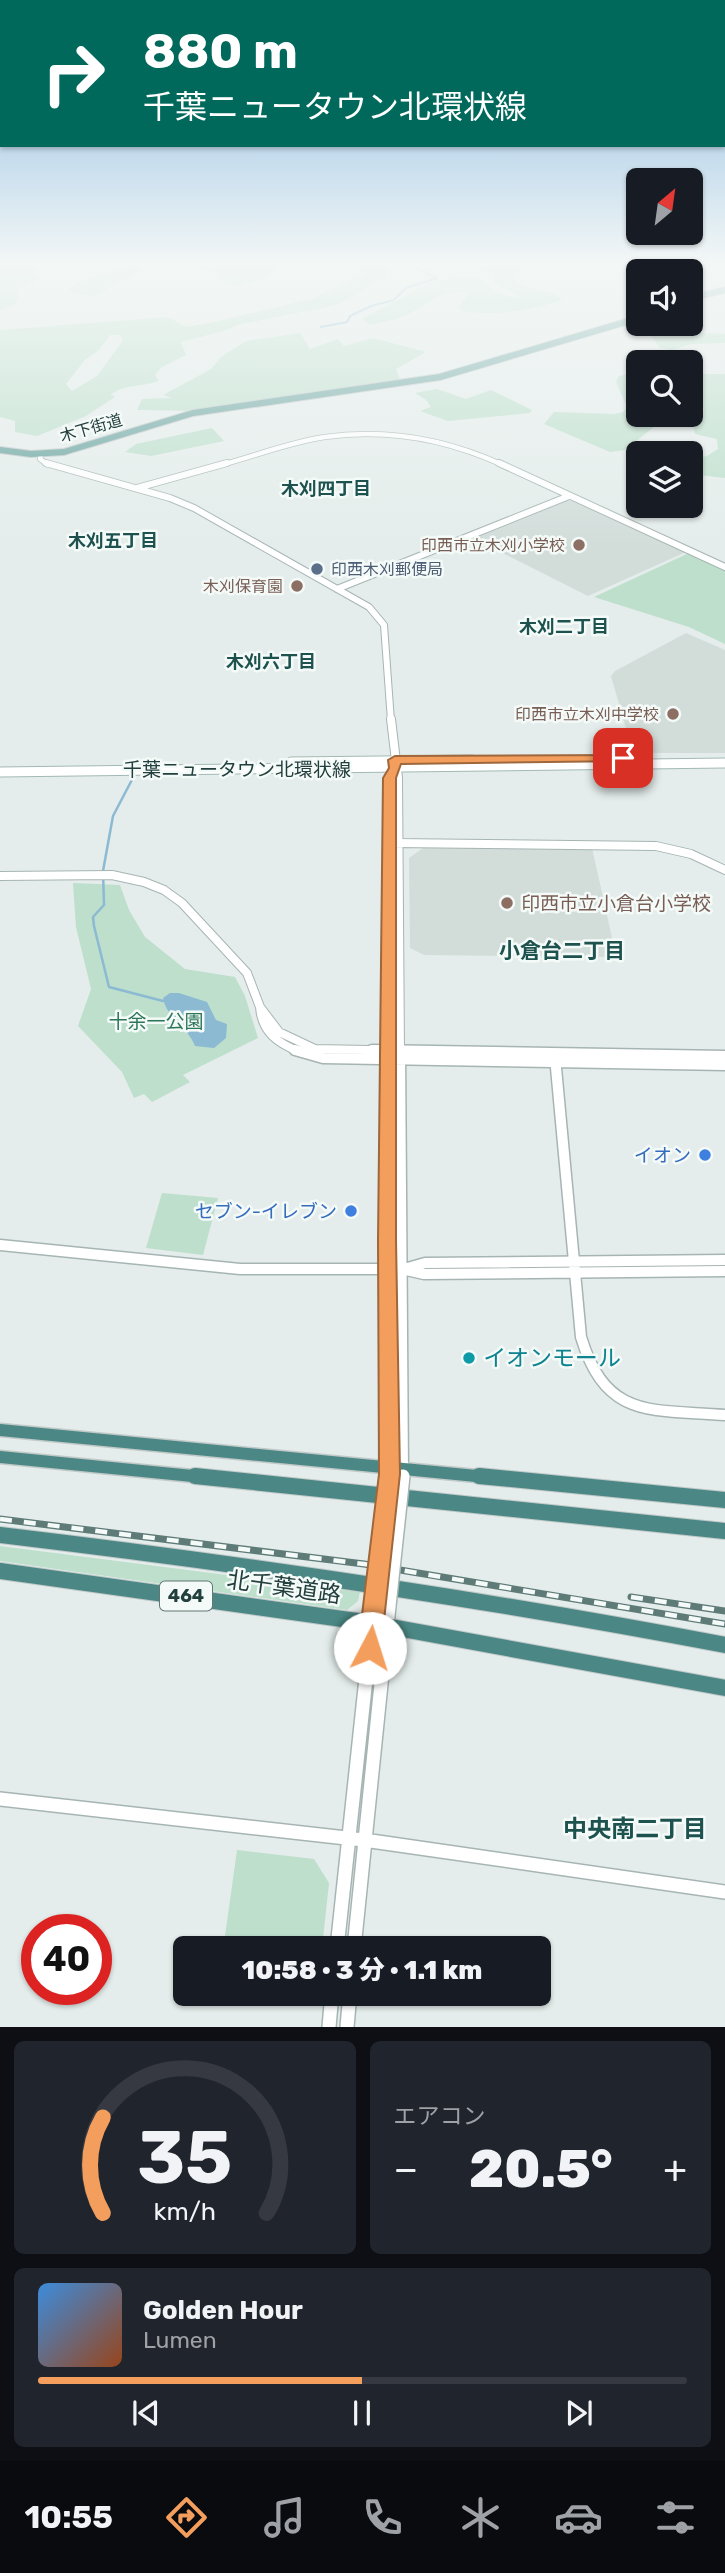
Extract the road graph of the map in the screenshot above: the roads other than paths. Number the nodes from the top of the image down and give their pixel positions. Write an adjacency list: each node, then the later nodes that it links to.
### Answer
1 (495, 361): 3 (main road, 木下街道)
2 (0, 450): 3 (main road, 木下街道)
3 (41, 454): 4 (street)
4 (136, 488): 5 (street); 7 (street)
5 (569, 496): 6 (street); 7 (street)
6 (725, 567)
7 (337, 589): 10 (street)
8 (725, 758): 10 (main road, 千葉ニュータウン北環状線)
9 (725, 763): 10 (main road, 千葉ニュータウン北環状線)
10 (395, 764): 11 (main road, 千葉ニュータウン北環状線); 12 (main road, 千葉ニュータウン北環状線); 13 (street)
11 (0, 765)
12 (0, 772)
13 (394, 843): 14 (street); 16 (street); 17 (street)
14 (725, 870)
15 (0, 876): 16 (street)
16 (389, 1056): 17 (street); 24 (street)
17 (401, 1056): 19 (street); 25 (street)
18 (725, 1056): 19 (street)
19 (555, 1058): 20 (street); 22 (street)
20 (725, 1065)
21 (0, 1245): 24 (street)
22 (574, 1260): 23 (street); 25 (street); 27 (street)
23 (725, 1260)
24 (387, 1269): 25 (street); 31 (street)
25 (402, 1269): 27 (street); 31 (street)
26 (725, 1271): 27 (street)
27 (575, 1273): 28 (street)
28 (725, 1415)
29 (0, 1430): 31 (highway)
30 (0, 1457): 33 (highway)
31 (396, 1471): 32 (highway); 36 (street, bridge); 36 (street, bridge)
32 (725, 1500)
33 (725, 1531)
34 (0, 1535): 37 (highway, 北千葉道路 / 464)
35 (0, 1571): 36 (highway, 北千葉道路 / 464)
36 (380, 1623): 38 (highway, 北千葉道路 / 464); 40 (street); 41 (street)
37 (725, 1645)
38 (725, 1688)
39 (0, 1799): 40 (street)
40 (348, 1839): 41 (street); 43 (street)
41 (364, 1840): 42 (street); 44 (street)
42 (725, 1892)
43 (338, 1936)
44 (355, 1936)
45 (331, 2006): 47 (street)
46 (349, 2006): 48 (street)
47 (329, 2027)
48 (347, 2027)

